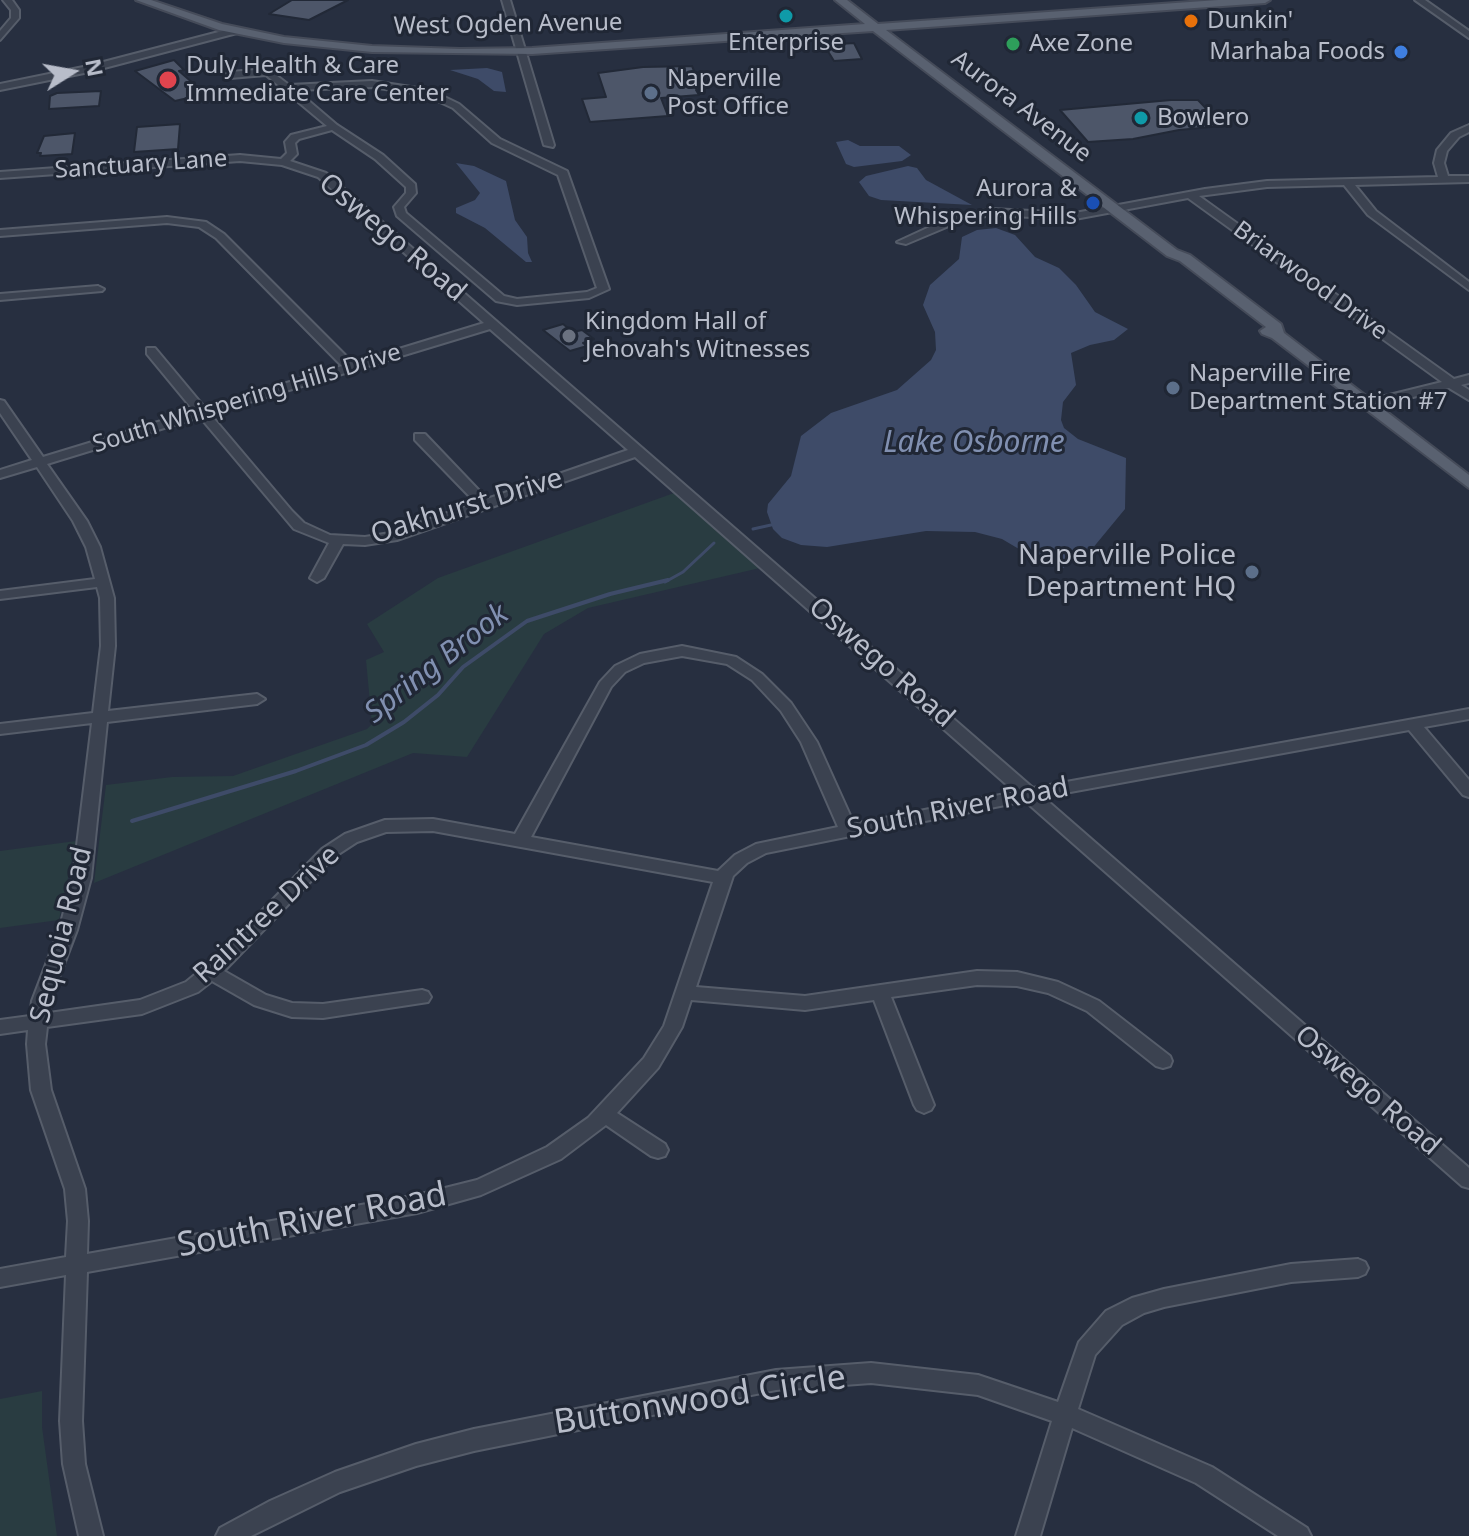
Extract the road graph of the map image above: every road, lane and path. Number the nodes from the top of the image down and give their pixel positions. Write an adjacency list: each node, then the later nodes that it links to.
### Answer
1 (7, 0): 11 (street)
2 (141, 0): 7 (main road, West Ogden Avenue)
3 (506, 0): 12 (street)
4 (840, 0): 8 (main road, Aurora Avenue)
5 (1265, 0): 8 (main road, West Ogden Avenue)
6 (1419, 0): 10 (street)
7 (219, 27): 9 (main road, West Ogden Avenue); 14 (street)
8 (876, 27): 12 (main road, West Ogden Avenue); 25 (main road, Aurora Avenue)
9 (234, 31): 12 (main road, West Ogden Avenue); 14 (street)
10 (1469, 35)
11 (0, 37)
12 (519, 51): 18 (street)
13 (230, 75): 15 (street)
14 (0, 86)
15 (287, 88): 16 (street); 16 (street)
16 (334, 127): 19 (street)
17 (1469, 128): 22 (street)
18 (549, 145)
19 (283, 162): 20 (street, Sanctuary Lane); 31 (street, Oswego Road)
20 (0, 175)
21 (1469, 179): 22 (street)
22 (1444, 180): 23 (street)
23 (1347, 182): 24 (street); 28 (street)
24 (1190, 195): 25 (street); 35 (street, Briarwood Drive)
25 (1116, 210): 27 (street); 38 (main road, Aurora Avenue)
26 (0, 233): 33 (street)
27 (902, 242)
28 (1469, 287)
29 (98, 289): 30 (street)
30 (0, 297)
31 (493, 324): 33 (street, South Whispering Hills Drive); 41 (street, Oswego Road)
32 (151, 351): 39 (street, Oakhurst Drive)
33 (351, 368): 39 (street, South Whispering Hills Drive)
34 (1469, 379): 35 (street)
35 (1452, 383): 36 (street, Briarwood Drive); 38 (street)
36 (1469, 396)
37 (0, 404): 42 (street, Sequoia Road)
38 (1369, 404): 44 (main road, Aurora Avenue)
39 (203, 412): 42 (street, South Whispering Hills Drive); 46 (street, Oakhurst Drive)
40 (420, 437): 45 (street)
41 (639, 451): 45 (street, Oakhurst Drive); 56 (street, Oswego Road)
42 (41, 462): 43 (street, South Whispering Hills Drive); 48 (street, Sequoia Road)
43 (0, 474)
44 (1468, 481)
45 (485, 505): 46 (street, Oakhurst Drive)
46 (338, 540): 47 (street)
47 (317, 578)
48 (103, 582): 49 (street); 52 (street, Sequoia Road)
49 (0, 595)
50 (257, 699): 52 (street)
51 (1469, 714): 53 (street, South River Road)
52 (100, 717): 54 (street); 64 (street, Sequoia Road)
53 (1413, 725): 55 (street); 56 (street, South River Road)
54 (0, 729)
55 (1469, 791)
56 (1031, 794): 57 (street, South River Road); 70 (street, Oswego Road)
57 (848, 830): 58 (street); 59 (street, South River Road)
58 (520, 841): 59 (street, Raintree Drive); 60 (street, Raintree Drive)
59 (723, 878): 61 (street, South River Road)
60 (211, 972): 63 (street); 64 (street, Raintree Drive)
61 (685, 993): 62 (street); 68 (street, South River Road)
62 (880, 993): 66 (street); 67 (street)
63 (422, 997)
64 (39, 1021): 65 (street, Raintree Drive); 71 (street, Sequoia Road)
65 (0, 1027)
66 (1163, 1061)
67 (924, 1105)
68 (604, 1114): 69 (street); 71 (street, South River Road)
69 (658, 1150)
70 (1469, 1180)
71 (77, 1265): 73 (street, South River Road); 75 (street, Sequoia Road)
72 (1358, 1268): 74 (street)
73 (0, 1278)
74 (1066, 1415): 76 (street, Buttonwood Circle); 77 (street); 78 (street, Buttonwood Circle)
75 (91, 1536)
76 (228, 1536)
77 (1028, 1536)
78 (1299, 1536)

